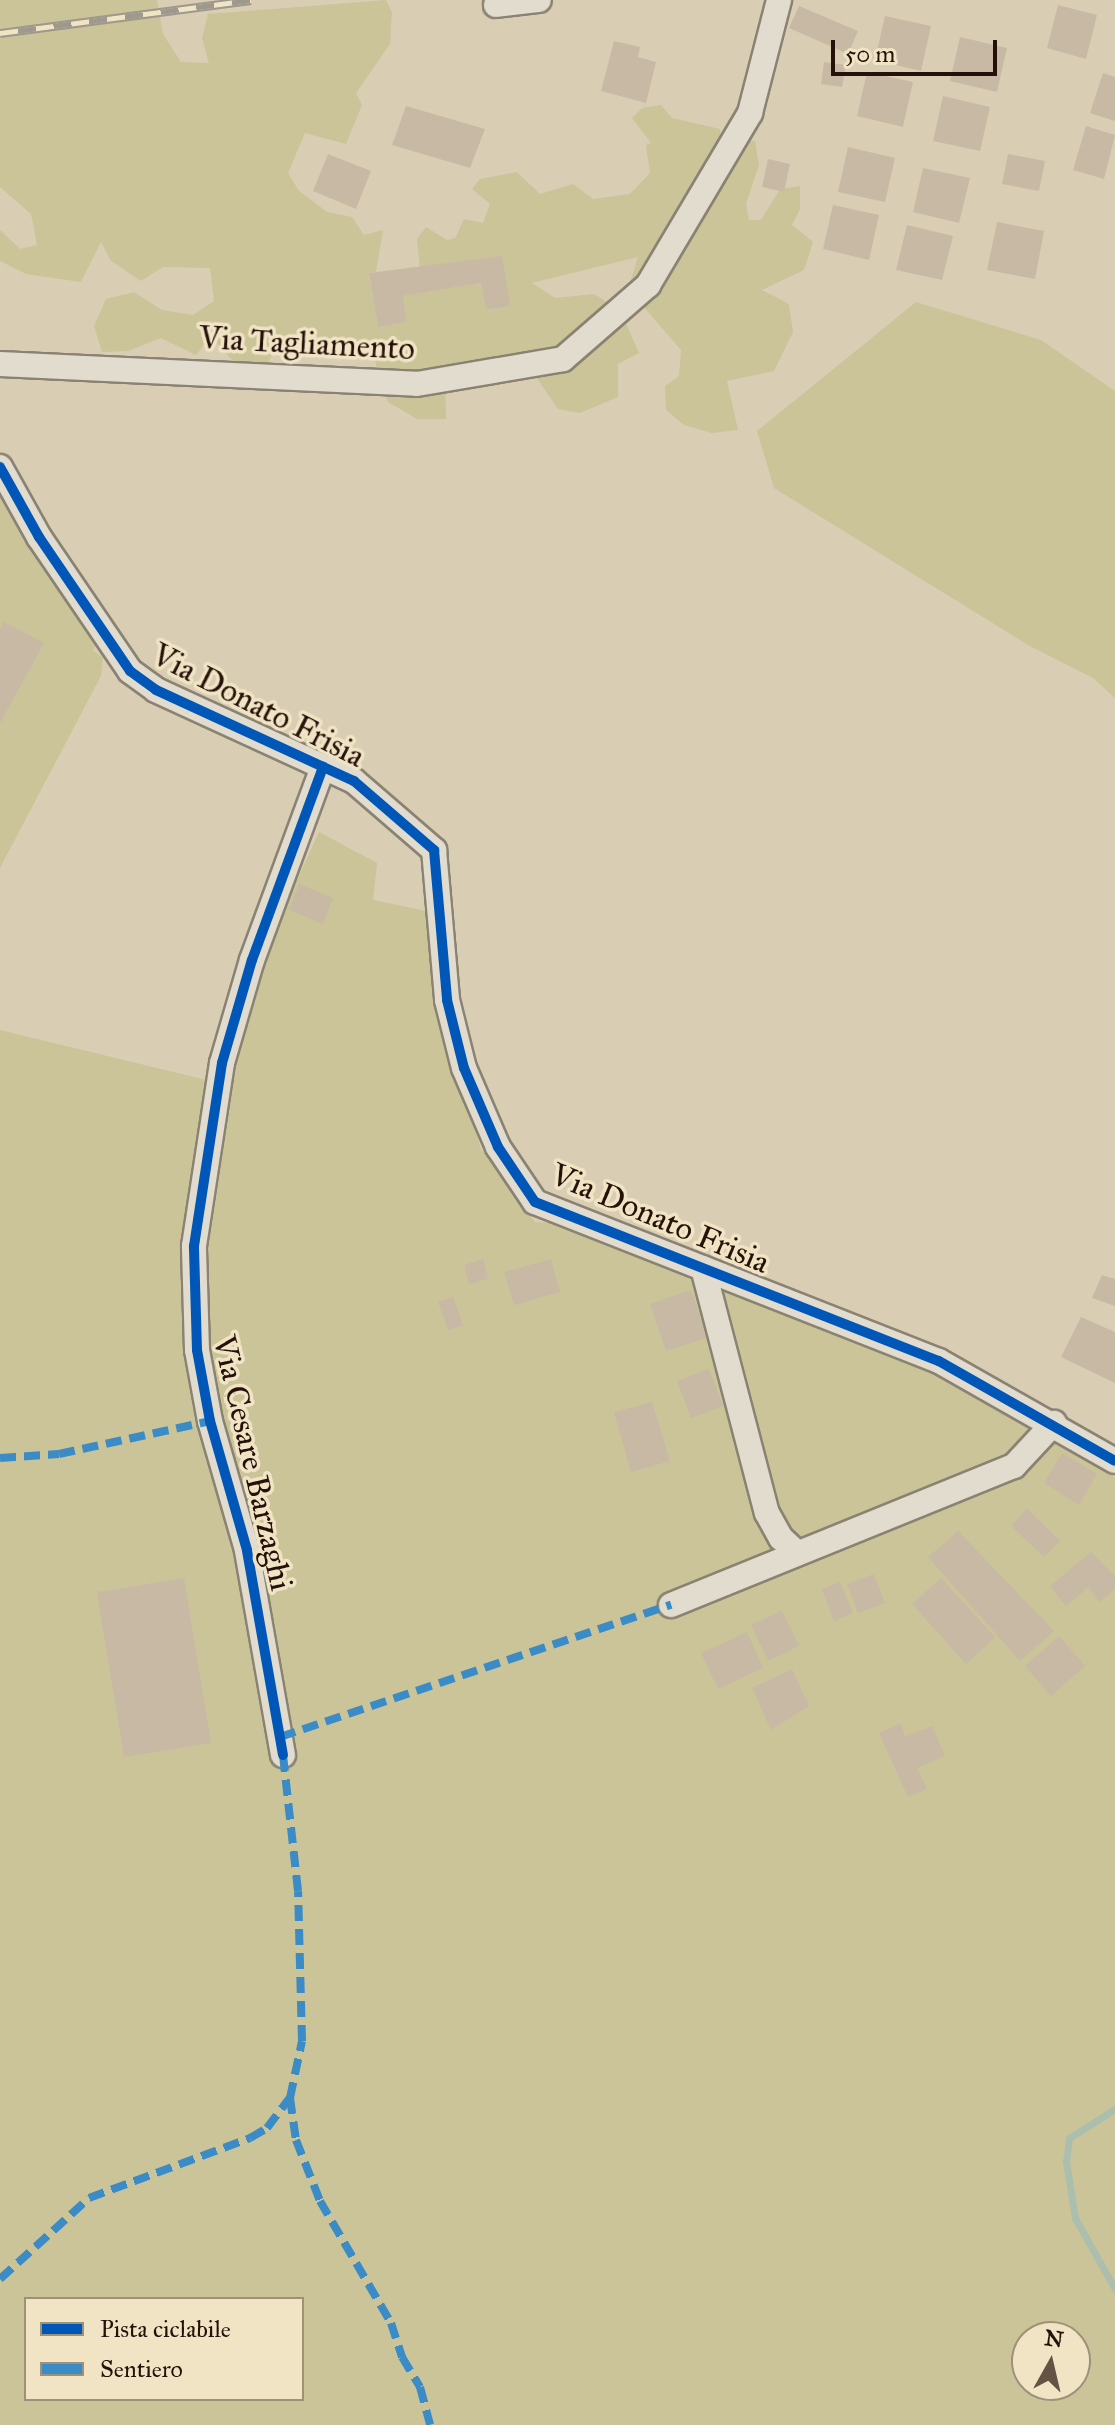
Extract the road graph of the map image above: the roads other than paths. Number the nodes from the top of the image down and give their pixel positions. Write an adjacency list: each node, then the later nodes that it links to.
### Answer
1 (539, 0): 3 (street)
2 (779, 0): 4 (street, Via Tagliamento)
3 (496, 5)
4 (0, 364)
5 (0, 467): 6 (street, Via Donato Frisia)
6 (323, 767): 7 (street, Via Donato Frisia); 12 (street, Via Cesare Barzaghi)
7 (703, 1268): 8 (street, Via Donato Frisia); 10 (street)
8 (1054, 1423): 9 (street, Via Donato Frisia); 10 (street)
9 (1115, 1461)
10 (797, 1553): 11 (street)
11 (671, 1605)
12 (283, 1755)

